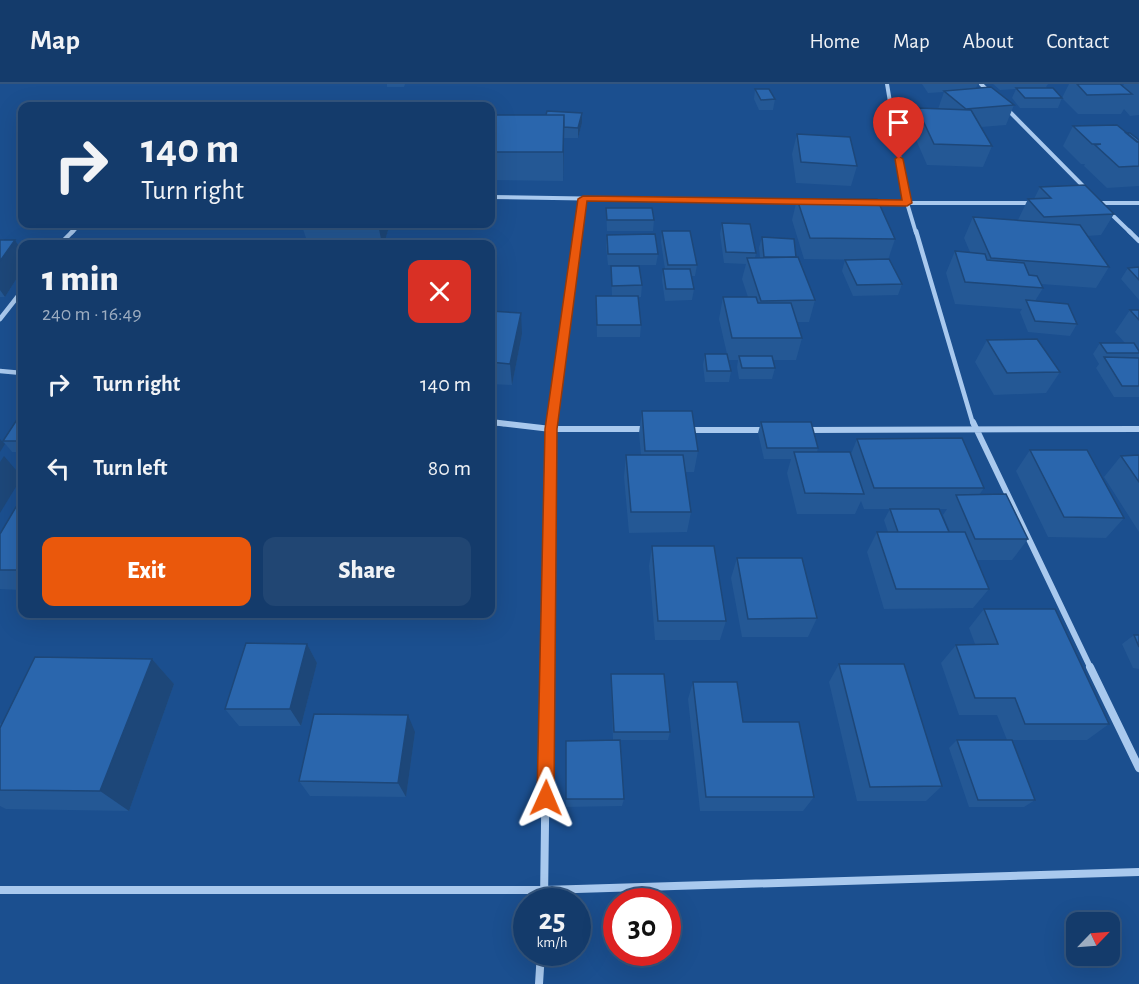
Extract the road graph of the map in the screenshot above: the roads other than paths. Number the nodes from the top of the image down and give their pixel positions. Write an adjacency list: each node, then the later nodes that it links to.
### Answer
1 (887, 84): 7 (street)
2 (981, 84): 11 (street)
3 (495, 197): 4 (street)
4 (583, 199): 5 (street); 20 (street)
5 (803, 202)
6 (861, 203): 7 (street)
7 (907, 203): 8 (street); 26 (street)
8 (1044, 203)
9 (1139, 203): 11 (street)
10 (1089, 204): 11 (street)
11 (1101, 204): 14 (street)
12 (76, 228): 13 (street)
13 (64, 240)
14 (1139, 241)
15 (18, 296): 16 (street)
16 (0, 319)
17 (0, 371): 18 (street)
18 (18, 373)
19 (495, 423): 20 (street)
20 (551, 429): 21 (street); 29 (street)
21 (657, 429)
22 (1139, 429): 26 (street)
23 (681, 430): 24 (street)
24 (775, 430)
25 (799, 430): 26 (street)
26 (976, 432): 27 (street)
27 (1139, 768)
28 (1139, 872): 30 (street)
29 (544, 888)
30 (591, 889)
31 (0, 890): 32 (street)
32 (513, 890)
33 (540, 966): 34 (street)
34 (539, 984)

